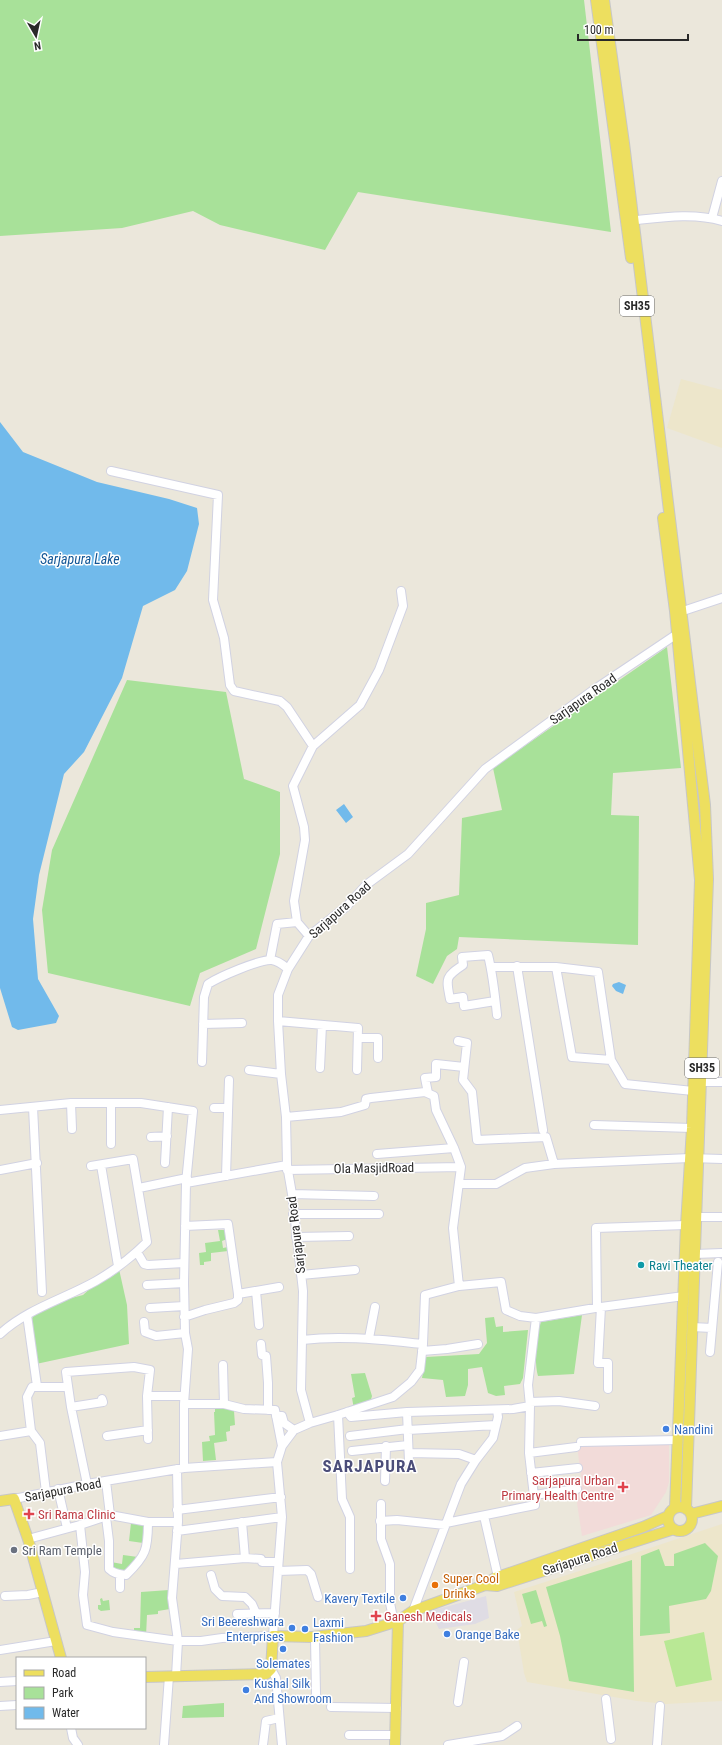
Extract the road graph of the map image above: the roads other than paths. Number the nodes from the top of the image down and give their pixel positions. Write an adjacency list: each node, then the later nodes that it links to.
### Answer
1 (596, 0): 5 (main road, SH35)
2 (604, 0): 5 (main road, SH35)
3 (722, 180): 4 (street)
4 (712, 218): 5 (street); 6 (street)
5 (629, 221): 10 (main road, SH35)
6 (722, 221)
7 (111, 471): 12 (street)
8 (401, 592): 12 (street)
9 (722, 598): 10 (street)
10 (679, 612): 11 (main road, SH35)
11 (680, 631): 14 (street, Sarjapura Road); 38 (main road, SH35)
12 (313, 746): 13 (street)
13 (297, 922): 14 (street); 15 (street)
14 (310, 936): 19 (street, Sarjapura Road)
15 (270, 960): 19 (street); 24 (street)
16 (517, 966): 17 (street); 18 (street); 51 (street)
17 (491, 967): 20 (street); 20 (street)
18 (556, 967): 29 (street); 29 (street)
19 (288, 969): 22 (street, Sarjapura Road)
20 (496, 1001): 21 (street)
21 (497, 1015)
22 (278, 1021): 25 (street); 35 (street, Sarjapura Road)
23 (242, 1023): 24 (street)
24 (203, 1024): 30 (street)
25 (322, 1024): 26 (street); 32 (street)
26 (359, 1038): 28 (street); 34 (street)
27 (458, 1041): 31 (street)
28 (378, 1058)
29 (611, 1060): 38 (street)
30 (202, 1062)
31 (464, 1067): 39 (street); 61 (street)
32 (320, 1068)
33 (249, 1070): 35 (street)
34 (357, 1070)
35 (281, 1074): 47 (street, Sarjapura Road)
36 (229, 1080): 45 (street)
37 (722, 1082): 38 (street)
38 (696, 1085): 49 (main road, SH35); 57 (main road, SH35)
39 (428, 1093): 47 (street); 55 (street)
40 (71, 1103): 41 (street); 42 (street); 50 (street)
41 (111, 1104): 43 (street); 54 (street)
42 (33, 1107): 46 (street); 60 (street)
43 (168, 1107): 52 (street); 68 (street)
44 (214, 1108): 45 (street)
45 (228, 1108): 67 (street)
46 (0, 1110)
47 (286, 1117): 64 (street, Sarjapura Road)
48 (594, 1125): 49 (street)
49 (692, 1128): 57 (main road, SH35)
50 (72, 1129)
51 (543, 1130)
52 (167, 1136): 53 (street); 59 (street)
53 (151, 1137)
54 (111, 1144)
55 (454, 1148): 56 (street); 65 (street)
56 (377, 1154)
57 (694, 1158): 58 (street); 61 (street); 75 (main road, SH35); 77 (main road, SH35)
58 (722, 1159)
59 (166, 1163)
60 (37, 1164): 66 (street); 95 (street)
61 (554, 1164): 69 (street)
62 (101, 1165): 63 (street); 70 (street); 86 (street)
63 (91, 1166)
64 (287, 1167): 65 (street, Ola MasjidRoad); 67 (street, Ola MasjidRoad); 71 (street, Sarjapura Road)
65 (461, 1168): 69 (street)
66 (0, 1170)
67 (226, 1176): 68 (street, Ola MasjidRoad)
68 (186, 1181): 70 (street, Ola MasjidRoad); 78 (street)
69 (460, 1184): 92 (street)
70 (139, 1188): 81 (street)
71 (292, 1194): 72 (street); 73 (street, Sarjapura Road)
72 (374, 1196)
73 (293, 1214): 74 (street); 80 (street, Sarjapura Road)
74 (378, 1214)
75 (697, 1217): 76 (street); 83 (main road, SH35)
76 (722, 1217)
77 (686, 1225): 89 (main road, SH35); 100 (street)
78 (185, 1226): 85 (street); 96 (street)
79 (349, 1236): 80 (street)
80 (296, 1237): 88 (street, Sarjapura Road)
81 (136, 1252): 85 (street); 86 (street)
82 (722, 1253): 83 (street)
83 (695, 1254): 89 (main road, SH35)
84 (718, 1262): 108 (street)
85 (184, 1263): 90 (street)
86 (118, 1266): 102 (street)
87 (355, 1270): 88 (street)
88 (301, 1275): 112 (street, Sarjapura Road)
89 (690, 1277): 97 (main road, SH35); 107 (main road, SH35)
90 (184, 1283): 91 (street); 98 (street)
91 (147, 1285)
92 (459, 1286): 104 (street); 115 (street)
93 (279, 1287): 94 (street)
94 (256, 1291): 96 (street); 106 (street)
95 (42, 1292)
96 (238, 1294): 103 (street)
97 (684, 1296): 100 (street); 142 (main road, SH35)
98 (184, 1306): 101 (street); 103 (street)
99 (375, 1307): 111 (street)
100 (599, 1307): 104 (street); 120 (street)
101 (150, 1308)
102 (26, 1315): 110 (street); 118 (street)
103 (184, 1318): 109 (street)
104 (536, 1318): 125 (street)
105 (144, 1322): 109 (street)
106 (260, 1325)
107 (692, 1327): 108 (street); 169 (main road, SH35)
108 (712, 1328): 116 (street)
109 (185, 1333): 123 (street)
110 (0, 1334)
111 (369, 1338): 112 (street); 115 (street)
112 (302, 1340): 134 (street, Sarjapura Road)
113 (261, 1344): 128 (street)
114 (478, 1344): 115 (street)
115 (423, 1348): 130 (street)
116 (710, 1352)
117 (223, 1365): 124 (street)
118 (37, 1386): 119 (street); 138 (street)
119 (68, 1387): 121 (street); 127 (street)
120 (608, 1389)
121 (147, 1396): 123 (street); 140 (street)
122 (102, 1399): 127 (street)
123 (184, 1400): 124 (street); 152 (street)
124 (224, 1404): 128 (street)
125 (530, 1404): 126 (street); 129 (street); 147 (street)
126 (595, 1406)
127 (71, 1407): 156 (street)
128 (268, 1410): 133 (street)
129 (498, 1410): 131 (street); 135 (street)
130 (347, 1412): 131 (street); 132 (street)
131 (407, 1412): 137 (street)
132 (338, 1415): 134 (street); 188 (street)
133 (276, 1416): 136 (street); 143 (street)
134 (310, 1423): 136 (street)
135 (496, 1425): 137 (street); 148 (street)
136 (294, 1430): 143 (street)
137 (408, 1430): 141 (street); 145 (street)
138 (31, 1432): 139 (street); 159 (street)
139 (0, 1436)
140 (107, 1436)
141 (350, 1436)
142 (678, 1440): 147 (street); 166 (main road, SH35)
143 (282, 1446): 149 (street)
144 (386, 1446): 145 (street); 146 (street); 155 (street)
145 (408, 1449): 148 (street); 150 (street)
146 (352, 1450)
147 (529, 1453): 153 (street)
148 (476, 1460): 178 (street)
149 (277, 1462): 152 (street, Sarjapura Road); 161 (street)
150 (409, 1462)
151 (578, 1468): 153 (street)
152 (180, 1469): 154 (street, Sarjapura Road); 167 (street)
153 (531, 1473): 160 (street)
154 (106, 1481): 156 (street, Sarjapura Road); 170 (street)
155 (385, 1481)
156 (87, 1484): 157 (street, Sarjapura Road)
157 (58, 1489): 159 (street, Sarjapura Road); 180 (street)
158 (577, 1489): 160 (street)
159 (46, 1492): 162 (street, Sarjapura Road)
160 (534, 1495): 171 (street)
161 (281, 1497): 167 (street); 173 (street)
162 (14, 1499): 163 (main road); 183 (main road, Sarjapura Road)
163 (0, 1501)
164 (380, 1504): 174 (street)
165 (722, 1506): 169 (main road)
166 (675, 1508): 169 (main road); 172 (main road)
167 (177, 1510): 176 (street)
168 (722, 1513): 169 (main road)
169 (689, 1515): 181 (main road)
170 (108, 1516): 175 (street); 179 (street); 190 (street)
171 (484, 1516): 178 (street); 192 (street)
172 (668, 1516): 181 (main road); 184 (main road, Sarjapura Road)
173 (282, 1517): 177 (street); 186 (street)
174 (380, 1521): 178 (street); 202 (street)
175 (148, 1522): 176 (street); 190 (street)
176 (178, 1522): 182 (street)
177 (242, 1522): 182 (street); 185 (street)
178 (446, 1524): 198 (street)
179 (80, 1525): 180 (street); 206 (street)
180 (67, 1528): 183 (street)
181 (674, 1529): 184 (main road, Sarjapura Road)
182 (177, 1531): 187 (street)
183 (28, 1539): 195 (main road, Sarjapura Road)
184 (592, 1550): 192 (main road, Sarjapura Road); 193 (main road, Sarjapura Road)
185 (245, 1558): 186 (street); 187 (street)
186 (278, 1562): 189 (street)
187 (176, 1564): 206 (street)
188 (350, 1569)
189 (278, 1571): 197 (street); 200 (street)
190 (120, 1574): 194 (street)
191 (211, 1575): 199 (street)
192 (498, 1577): 193 (main road, Sarjapura Road)
193 (485, 1585): 198 (main road, Sarjapura Road)
194 (120, 1588)
195 (43, 1592): 196 (street); 205 (main road, Sarjapura Road)
196 (5, 1596)
197 (318, 1597)
198 (413, 1611): 202 (main road, Sarjapura Road)
199 (256, 1613): 200 (street); 201 (street)
200 (275, 1613): 203 (street)
201 (237, 1614)
202 (396, 1622): 204 (main road, Sarjapura Road); 222 (main road)
203 (273, 1636): 204 (main road, Sarjapura Road); 206 (street); 210 (main road)
204 (315, 1637): 215 (street)
205 (56, 1641): 207 (street); 208 (main road, Sarjapura Road)
206 (178, 1641): 211 (street)
207 (0, 1650)
208 (61, 1657)
209 (464, 1662): 217 (street)
210 (271, 1669): 211 (main road); 223 (street)
211 (173, 1676): 212 (main road); 230 (street)
212 (146, 1677)
213 (16, 1681): 214 (street)
214 (0, 1682)
215 (316, 1694)
216 (606, 1699): 227 (street)
217 (458, 1702)
218 (16, 1705): 219 (street)
219 (0, 1706)
220 (331, 1706): 222 (street)
221 (660, 1706): 234 (street)
222 (397, 1708): 228 (main road)
223 (279, 1718): 231 (street); 232 (street)
224 (517, 1726): 233 (street)
225 (71, 1729): 229 (street)
226 (349, 1734): 228 (street)
227 (611, 1739)
228 (395, 1740)
229 (78, 1745)
230 (164, 1745)
231 (263, 1745)
232 (282, 1745)
233 (448, 1745)
234 (657, 1745)

